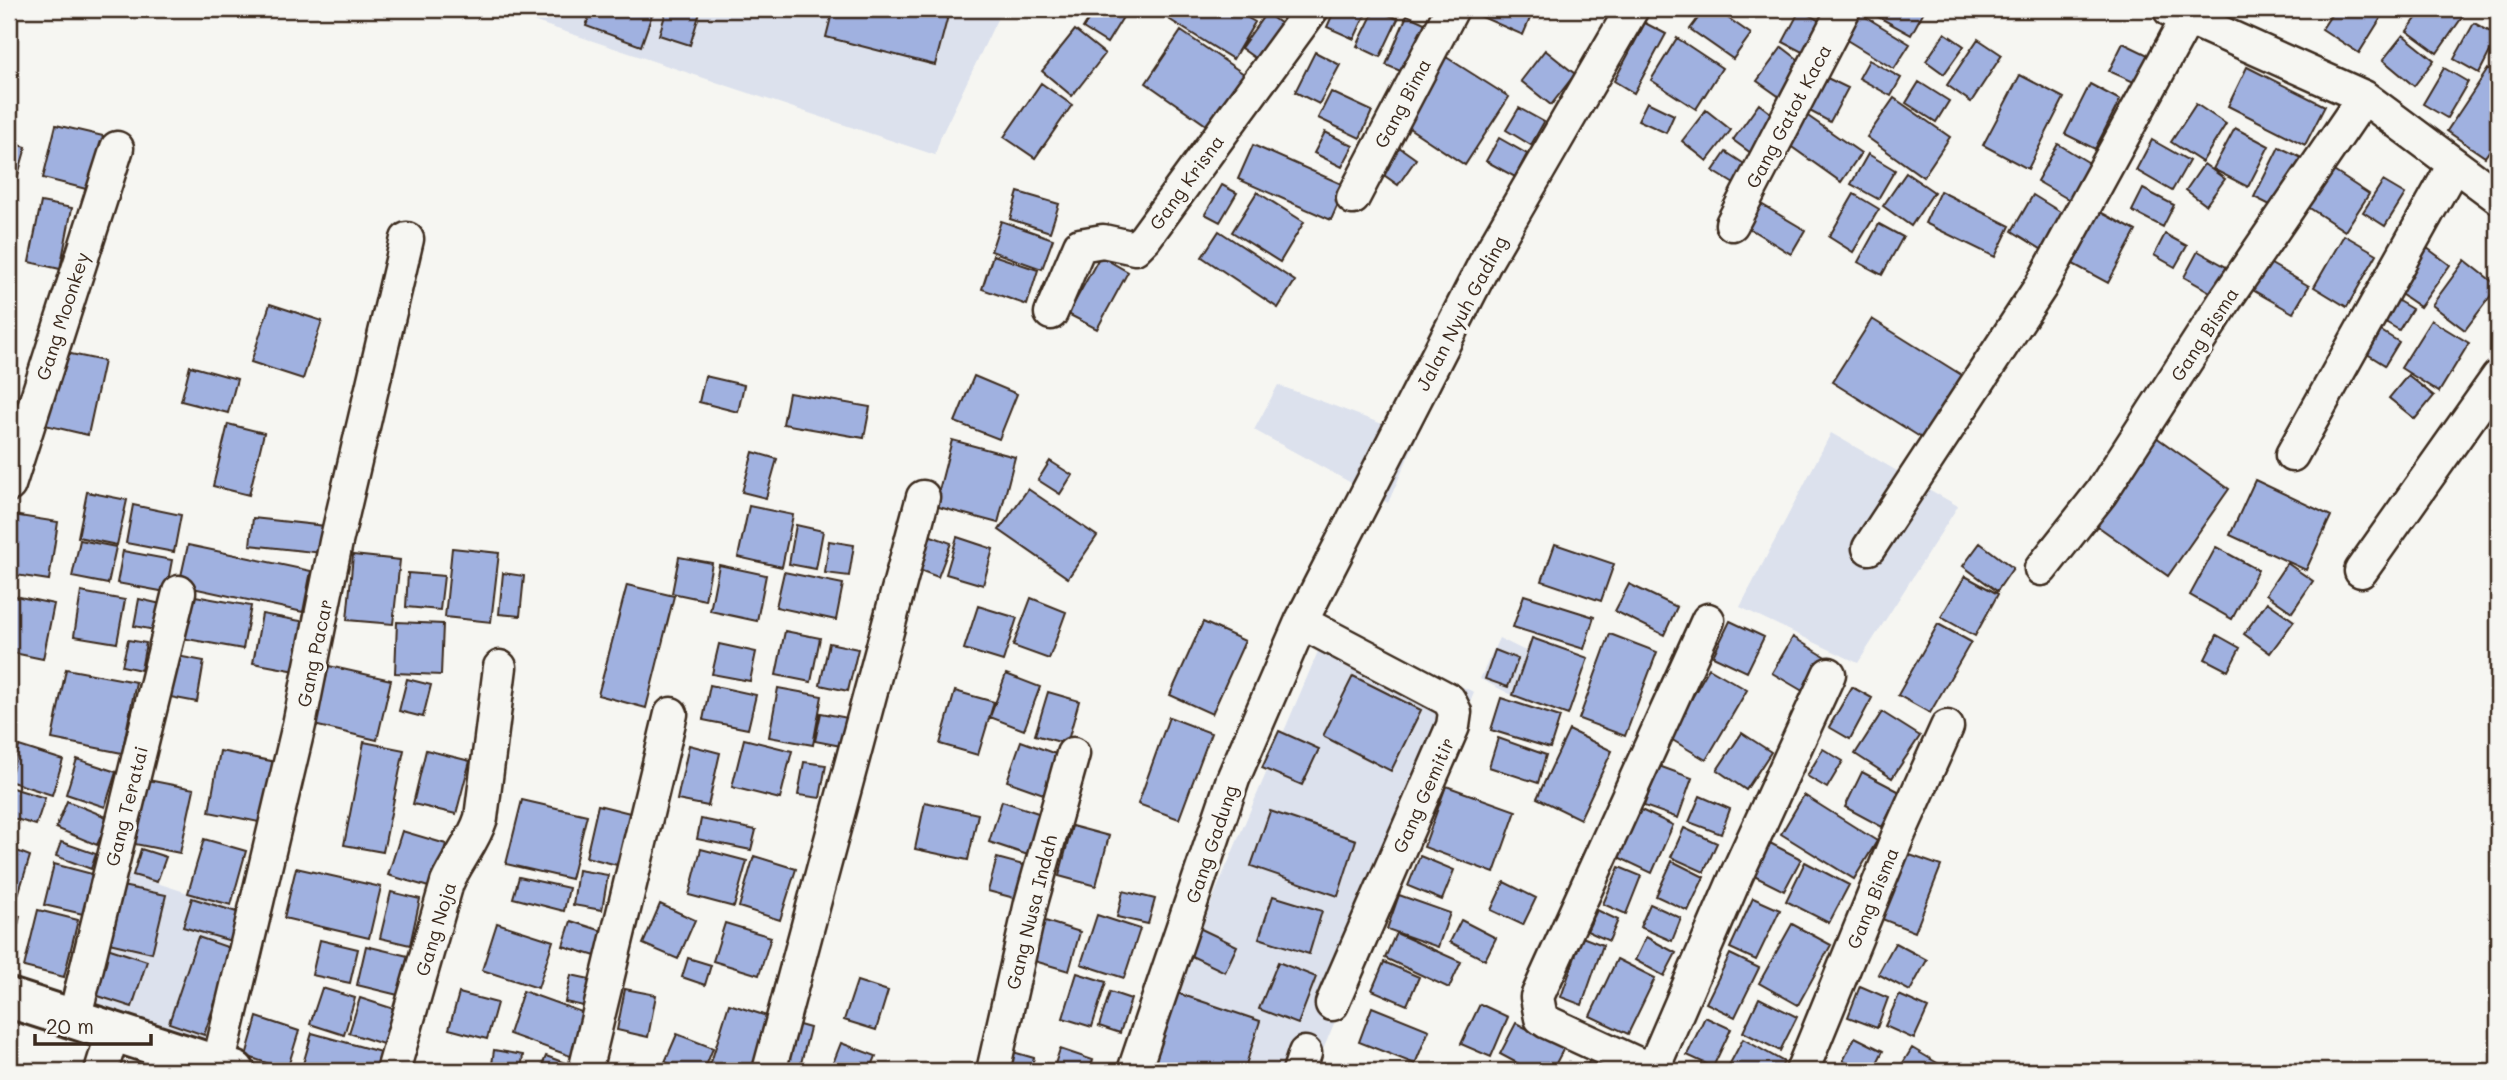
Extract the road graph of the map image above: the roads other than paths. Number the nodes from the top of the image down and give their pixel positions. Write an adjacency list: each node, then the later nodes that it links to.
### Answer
1 (1312, 9): 13 (street, Gang Krisna)
2 (1452, 9): 10 (street, Gang Bima)
3 (1632, 9): 23 (street, Jalan Nyuh Gading)
4 (1844, 9): 11 (street, Gang Gatot Kaca)
5 (2177, 14): 6 (street); 18 (street)
6 (2364, 97): 8 (street); 19 (street, Gang Bisma)
7 (117, 148): 16 (street, Gang Moonkey)
8 (2454, 165): 9 (street); 15 (street)
9 (2498, 197)
10 (1353, 198)
11 (1732, 224)
12 (407, 239): 33 (street, Gang Pacar)
13 (1051, 313)
14 (2498, 377): 20 (street)
15 (2292, 455)
16 (9, 485)
17 (923, 497): 37 (street)
18 (1869, 548)
19 (2041, 569)
20 (2361, 571)
21 (179, 592): 31 (street, Gang Teratai)
22 (1708, 620): 40 (street)
23 (1301, 622): 30 (street, Gang Gemitir); 39 (street, Gang Gadung)
24 (500, 667): 35 (street, Gang Noja)
25 (1829, 674): 40 (street)
26 (671, 714): 36 (street)
27 (1947, 727): 41 (street, Gang Bisma)
28 (1073, 754): 38 (street, Gang Nusa Indah)
29 (9, 998): 31 (main road)
30 (1332, 1004)
31 (74, 1020): 32 (main road)
32 (113, 1032): 33 (main road); 34 (street)
33 (226, 1068)
34 (101, 1071)
35 (393, 1071)
36 (585, 1071)
37 (769, 1071)
38 (993, 1071)
39 (1134, 1071)
40 (1652, 1071)
41 (1802, 1071)

